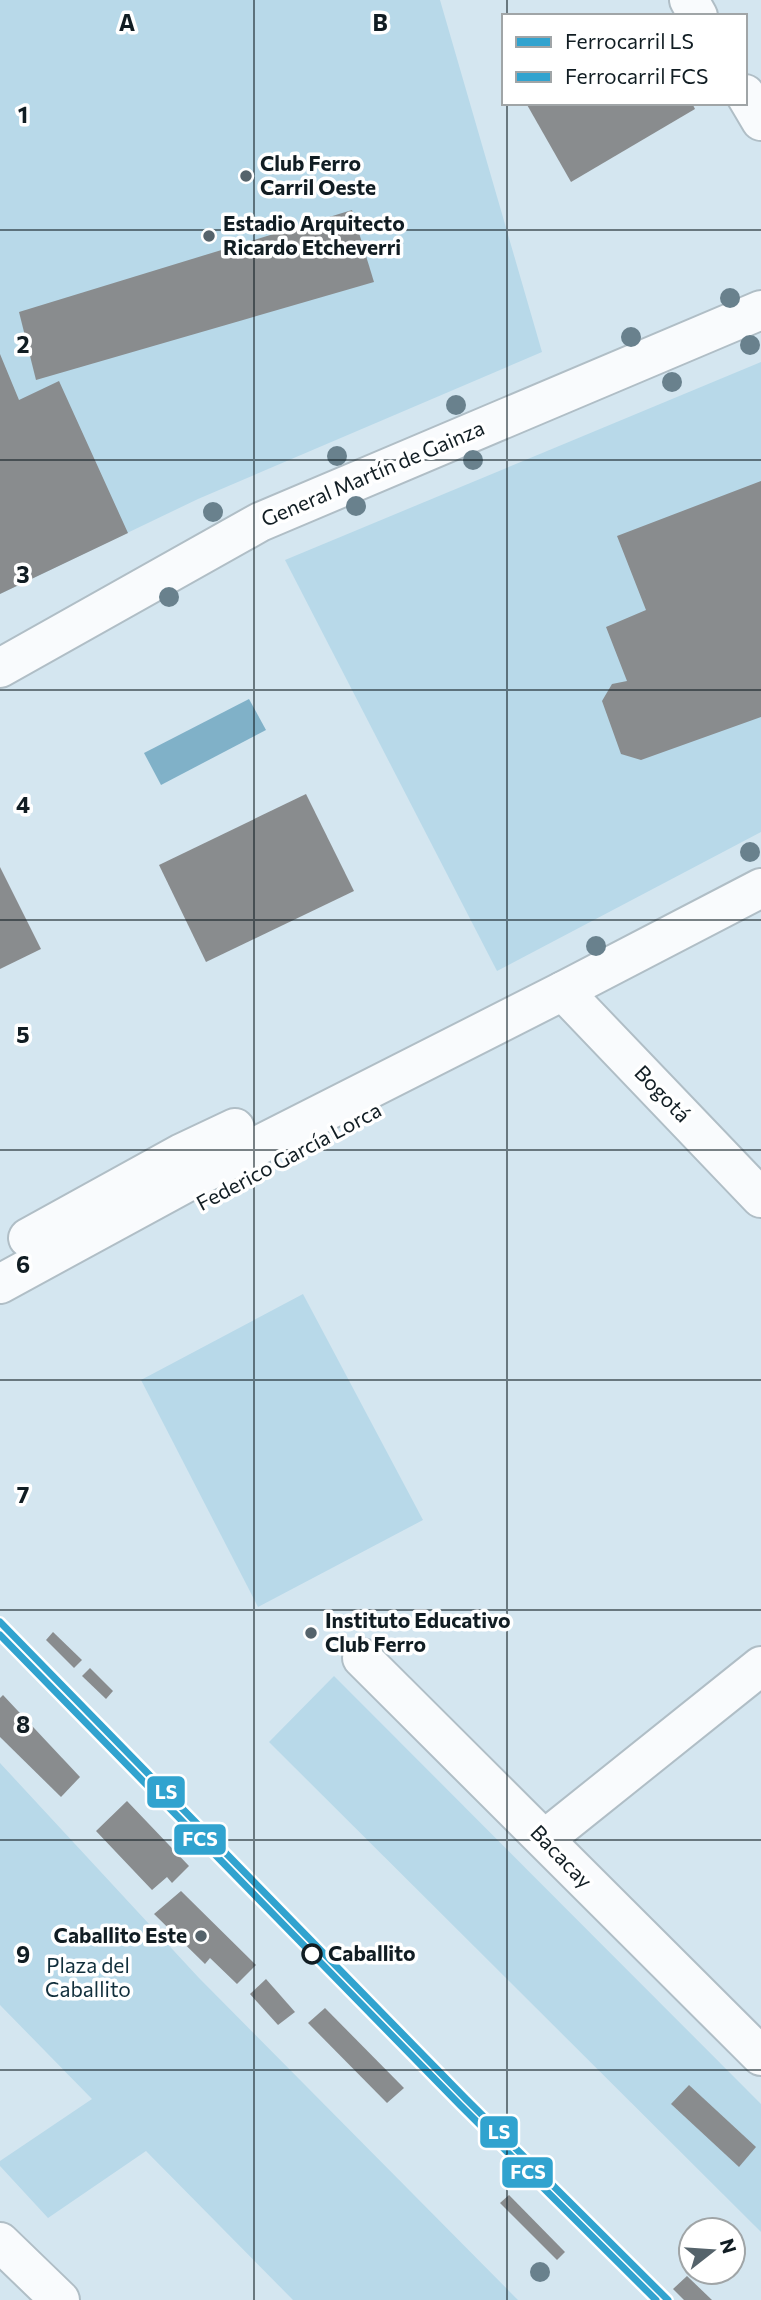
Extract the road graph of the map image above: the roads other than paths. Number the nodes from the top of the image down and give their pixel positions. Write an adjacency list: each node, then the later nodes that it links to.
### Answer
1 (747, 97): 2 (street)
2 (761, 121)
3 (761, 310): 4 (street, General Martín de Gainza)
4 (0, 668)
5 (761, 888): 6 (street, Federico García Lorca)
6 (563, 991): 7 (street, Bogotá); 8 (street); 9 (street, Federico García Lorca); 10 (street, Federico García Lorca)
7 (761, 1198)
8 (0, 1254)
9 (0, 1284)
10 (0, 1307)
11 (362, 1658): 13 (street, Bacacay)
12 (761, 1667): 13 (street)
13 (545, 1839): 14 (street, Bacacay)
14 (761, 2056)
15 (0, 2242): 16 (street)
16 (60, 2300)

